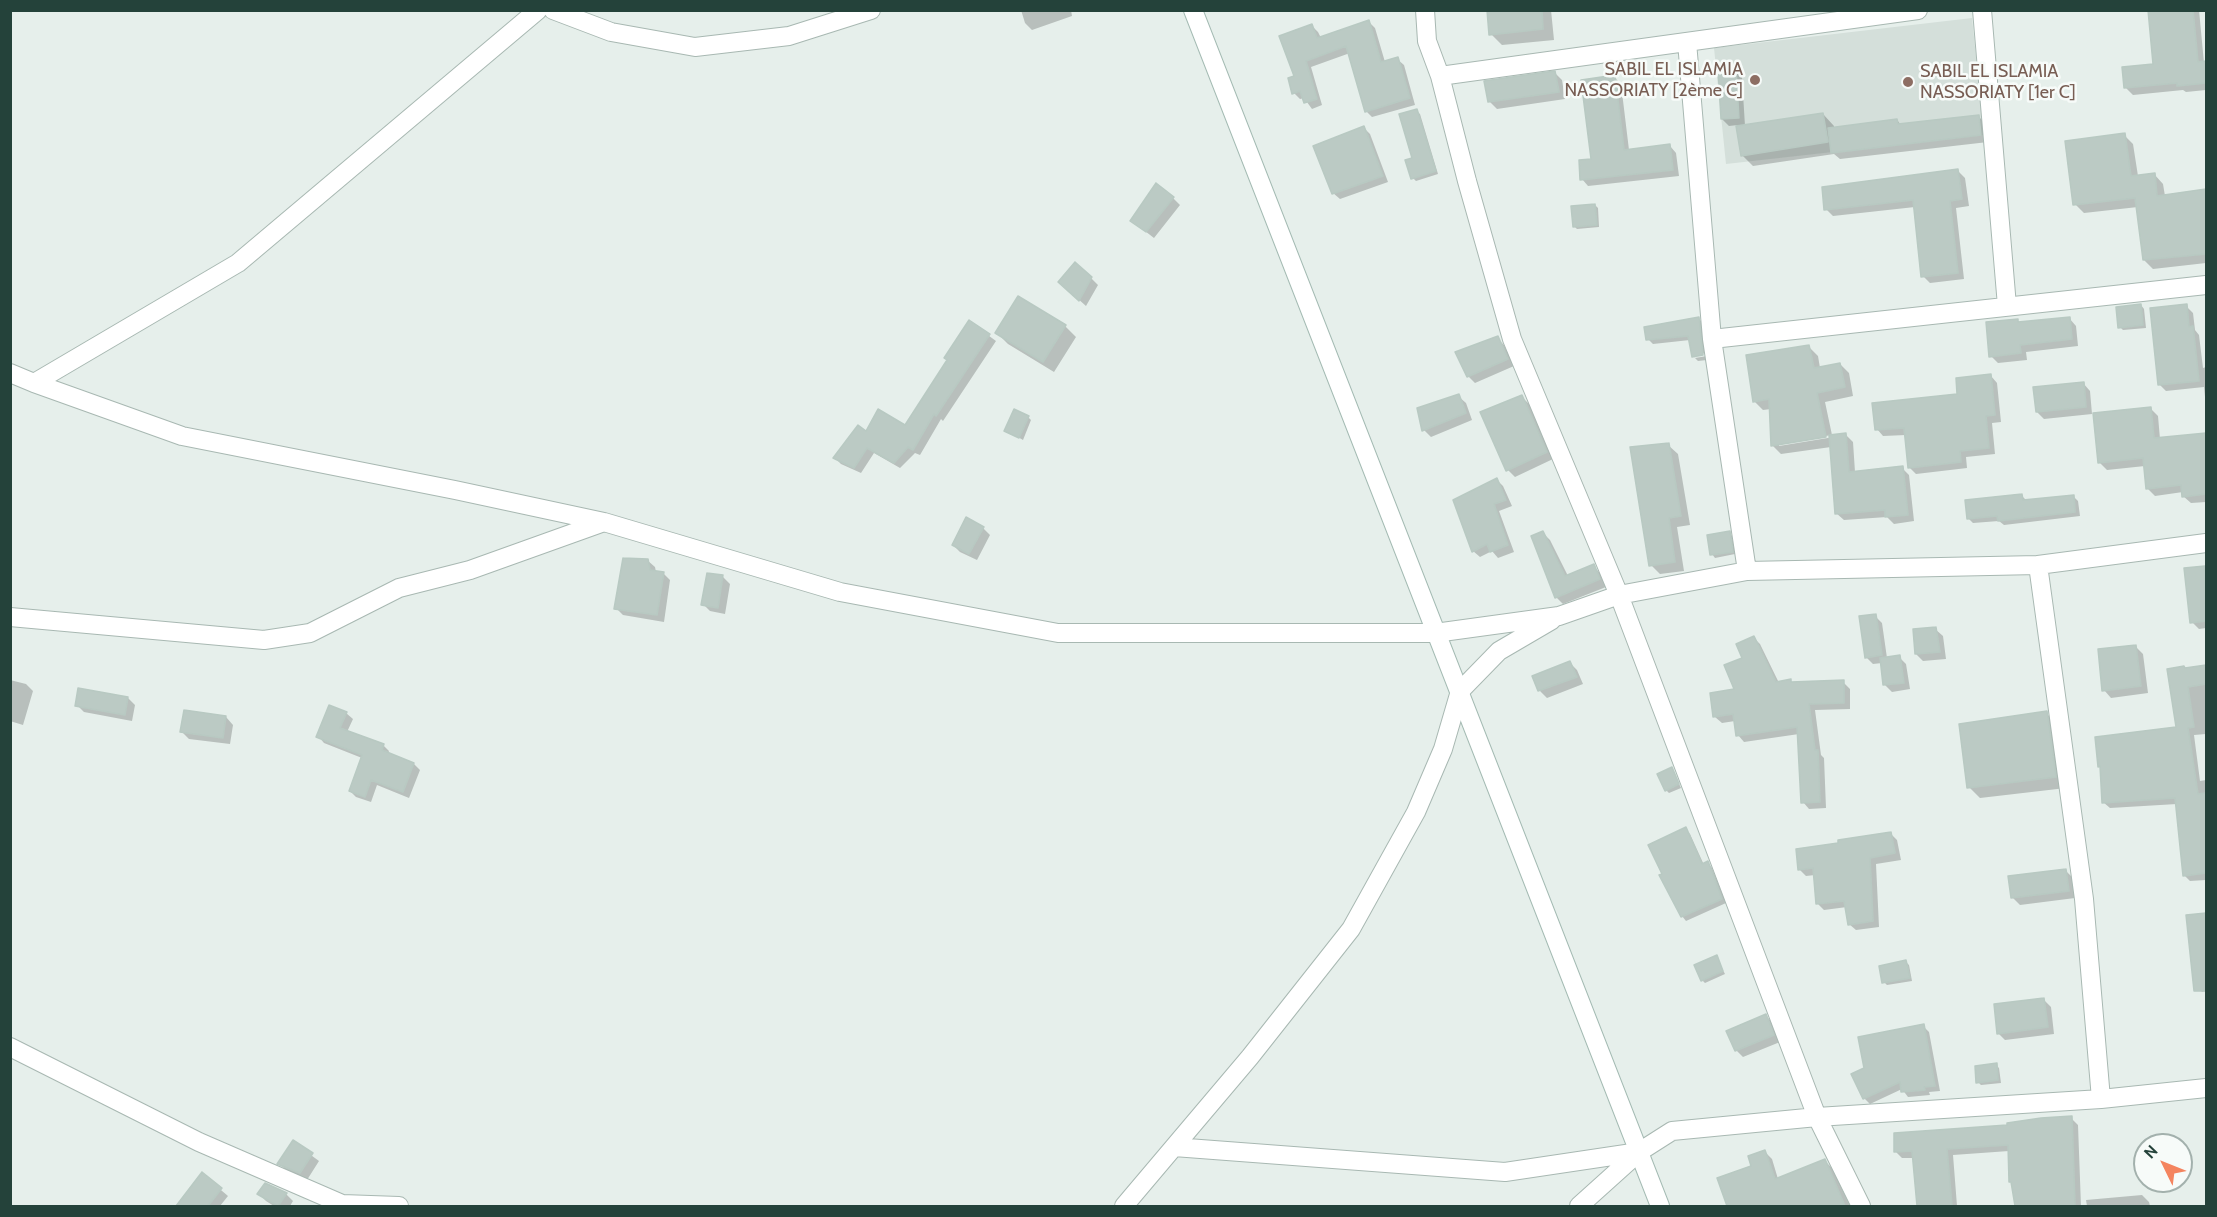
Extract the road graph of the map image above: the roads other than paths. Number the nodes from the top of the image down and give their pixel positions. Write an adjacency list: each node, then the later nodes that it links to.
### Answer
1 (538, 10): 16 (street)
2 (553, 10): 3 (street)
3 (871, 10)
4 (1193, 10): 24 (street)
5 (1414, 10): 9 (street)
6 (1425, 10): 9 (street)
7 (1918, 10): 10 (street)
8 (1982, 10): 13 (street)
9 (1427, 40): 11 (street)
10 (1687, 42): 11 (street); 14 (street)
11 (1440, 76): 21 (street)
12 (2206, 285): 13 (street)
13 (2007, 306): 14 (street)
14 (1712, 339): 20 (street)
15 (10, 373): 16 (street)
16 (34, 383): 17 (street)
17 (604, 522): 23 (street); 24 (street)
18 (2206, 543): 19 (street)
19 (2038, 565): 20 (street); 28 (street)
20 (1747, 571): 21 (street)
21 (1619, 595): 22 (street); 29 (street)
22 (1559, 616): 24 (street); 25 (street)
23 (10, 617)
24 (1435, 633): 25 (street)
25 (1460, 691): 30 (street); 31 (street)
26 (10, 1047): 32 (street)
27 (2206, 1089): 28 (street)
28 (2101, 1100): 29 (street)
29 (1817, 1117): 31 (street); 37 (street)
30 (1174, 1147): 31 (street); 34 (street)
31 (1639, 1152): 35 (street); 36 (street)
32 (341, 1205): 33 (street)
33 (399, 1206)
34 (1124, 1206)
35 (1579, 1206)
36 (1660, 1206)
37 (1861, 1206)

